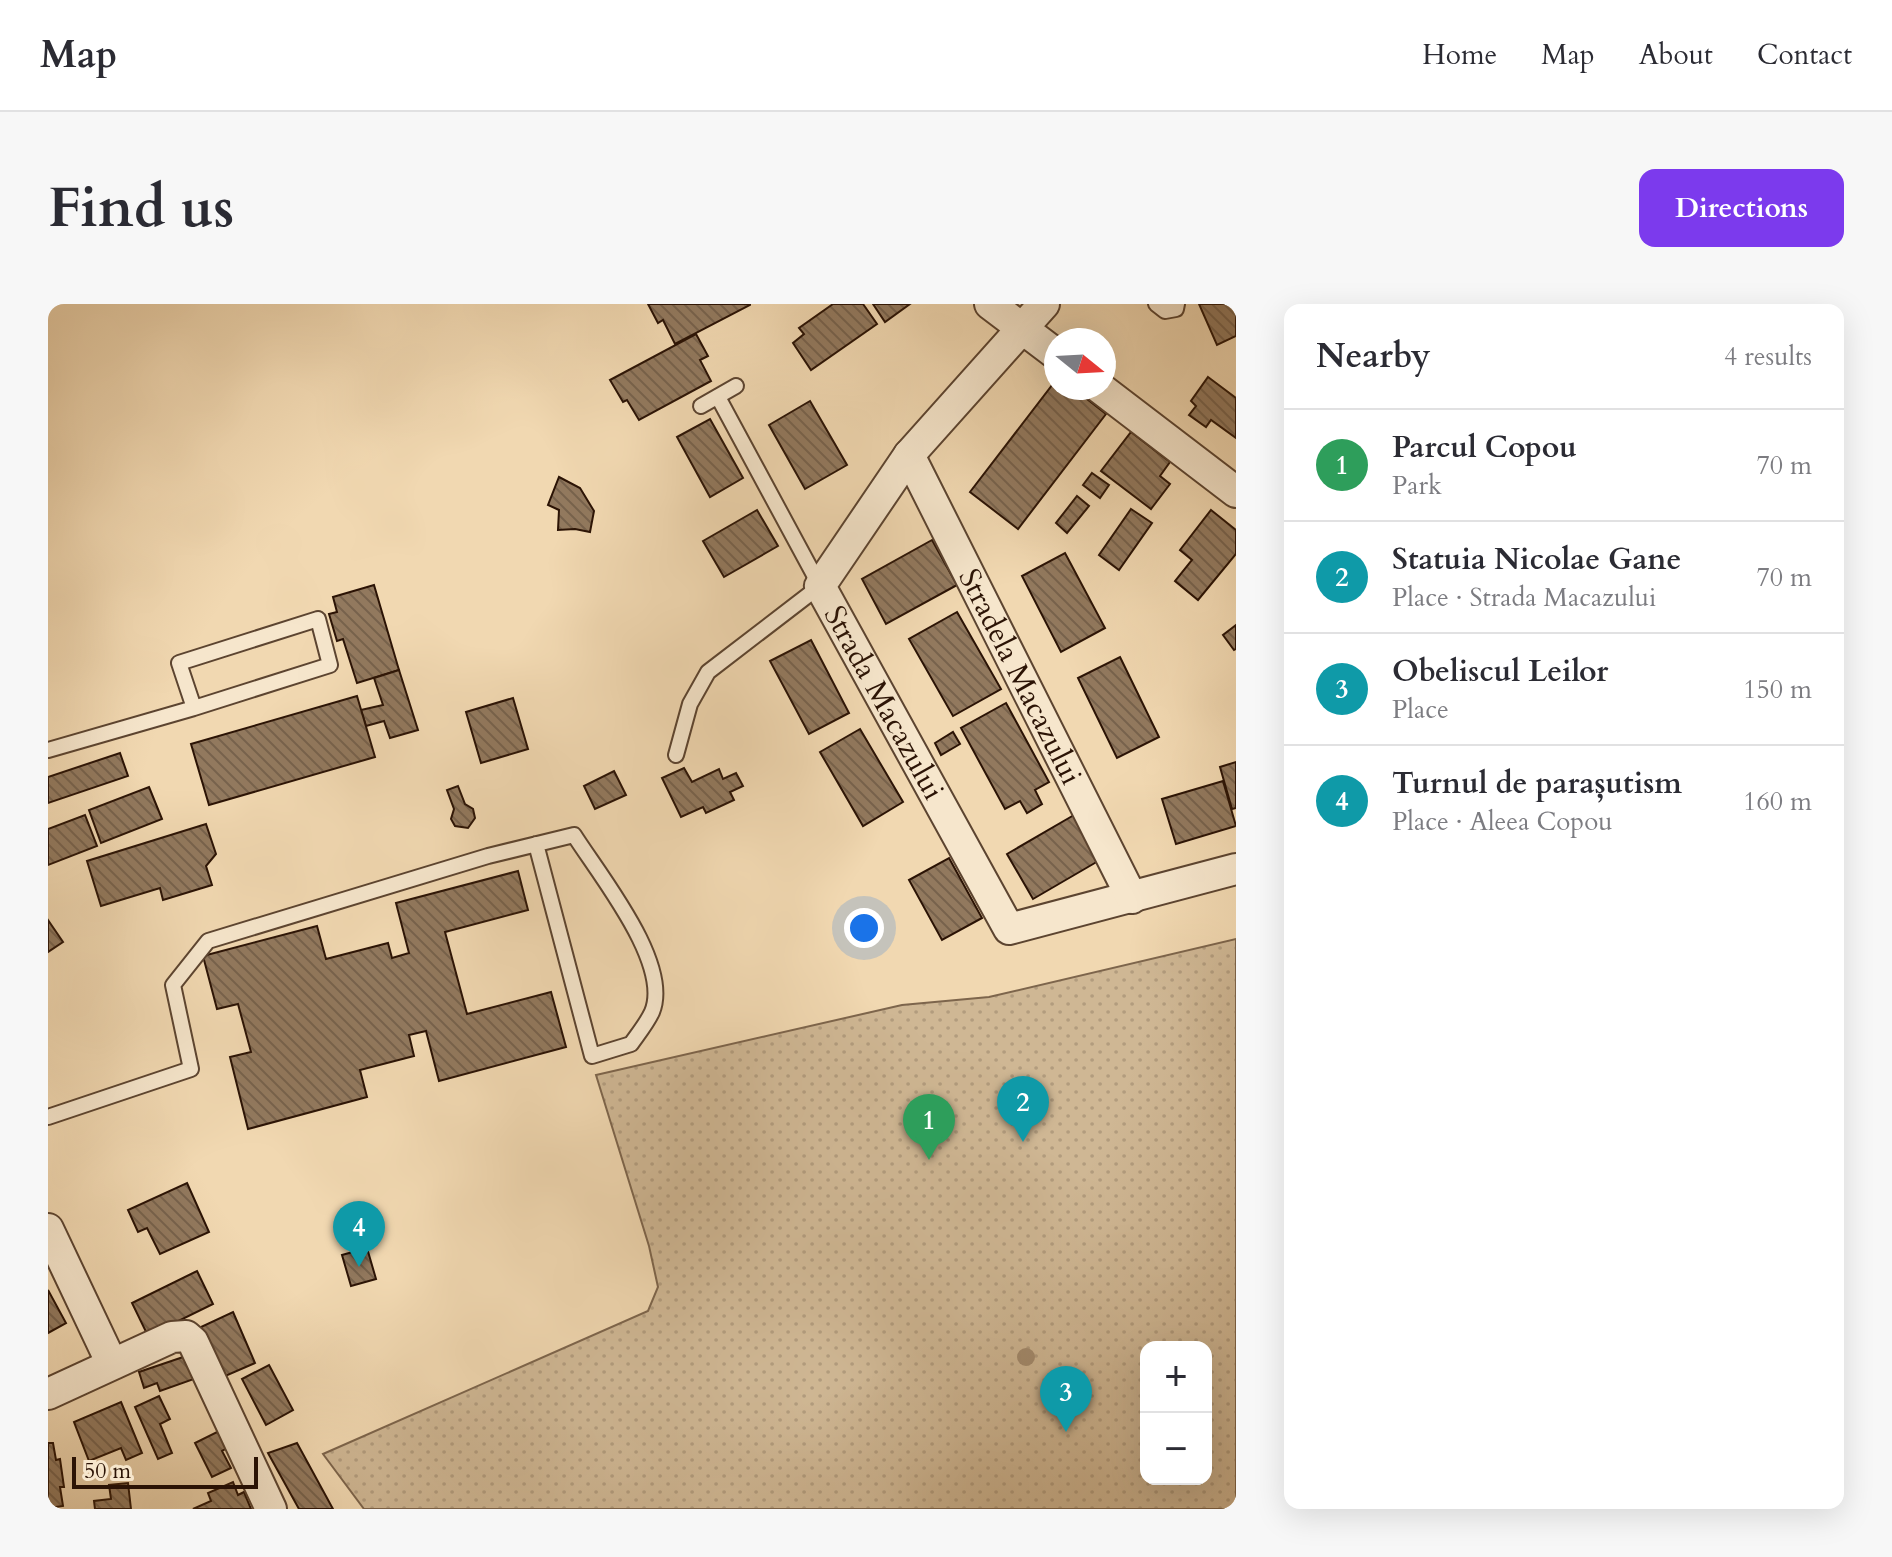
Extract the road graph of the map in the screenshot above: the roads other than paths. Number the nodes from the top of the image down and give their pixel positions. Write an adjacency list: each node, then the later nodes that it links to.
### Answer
1 (990, 304): 5 (street)
2 (1044, 304): 5 (street, Strada Macazului)
3 (1156, 304): 4 (lane)
4 (1177, 304)
5 (1023, 329): 6 (street); 11 (street, Strada Macazului)
6 (1044, 345)
7 (736, 386): 8 (lane)
8 (718, 397): 10 (lane); 13 (lane)
9 (1116, 400): 12 (street)
10 (701, 406)
11 (909, 455): 13 (street, Strada Macazului); 19 (street, Stradela Macazului)
12 (1236, 492)
13 (820, 586): 16 (lane); 19 (street, Strada Macazului)
14 (194, 708): 14 (lane); 15 (lane)
15 (48, 750)
16 (676, 755)
17 (536, 844): 17 (lane); 20 (lane)
18 (1236, 869): 19 (street, Strada Macazului)
19 (1132, 898)
20 (48, 1117)
21 (48, 1229): 22 (street)
22 (112, 1364): 23 (street); 24 (street)
23 (48, 1394)
24 (271, 1509)

